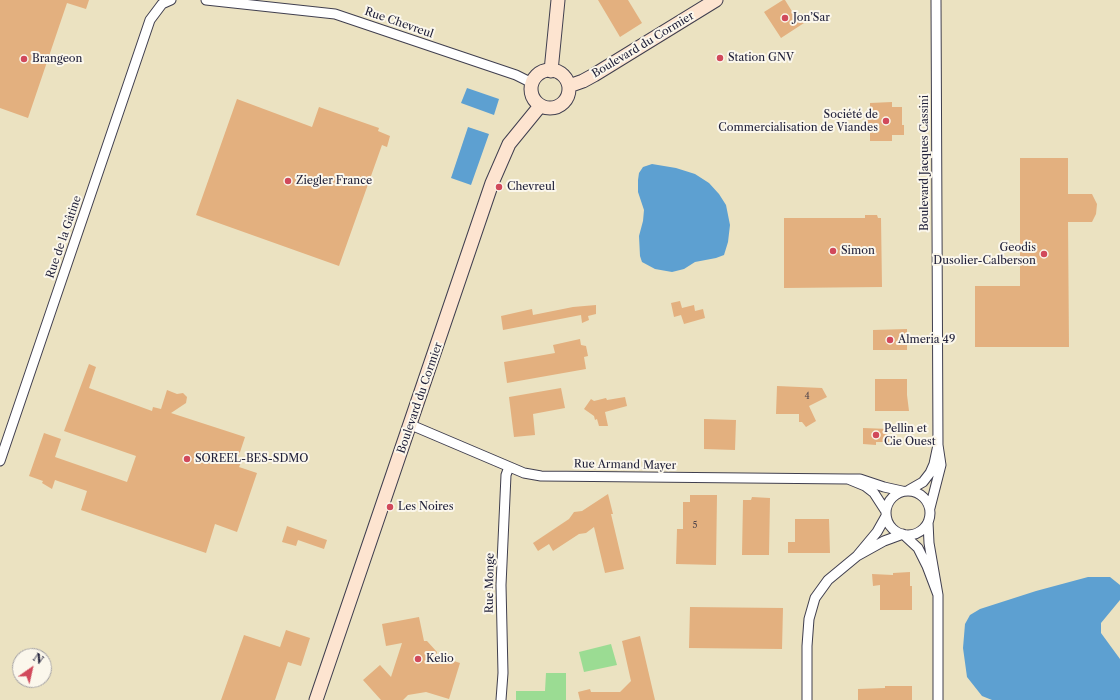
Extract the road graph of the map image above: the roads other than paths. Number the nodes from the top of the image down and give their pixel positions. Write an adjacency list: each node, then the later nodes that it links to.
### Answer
1 (171, 0): 12 (street, Rue de la Gâtine)
2 (206, 0): 7 (street, Rue Chevreul)
3 (558, 0): 6 (street)
4 (716, 0): 8 (street, Boulevard du Cormier)
5 (936, 0): 11 (street, Boulevard Jacques Cassini)
6 (551, 71): 7 (street); 8 (street)
7 (532, 83): 9 (street)
8 (568, 86): 9 (street)
9 (540, 106): 10 (street, Boulevard du Cormier)
10 (411, 425): 13 (street, Rue Armand Mayer); 22 (street, Boulevard du Cormier)
11 (938, 445): 15 (street, Boulevard Jacques Cassini); 16 (street, Boulevard Jacques Cassini)
12 (0, 461)
13 (509, 467): 14 (street, Rue Armand Mayer); 23 (street, Rue Monge)
14 (848, 480): 15 (street, Rue Armand Mayer); 17 (street, Rue Armand Mayer)
15 (906, 491): 16 (street); 17 (street)
16 (930, 508): 18 (street)
17 (886, 513): 19 (street); 20 (street)
18 (928, 522): 19 (street); 21 (street)
19 (903, 534): 20 (street); 21 (street)
20 (857, 556): 24 (street)
21 (938, 595): 25 (street)
22 (316, 700)
23 (501, 700)
24 (807, 700)
25 (938, 700)

